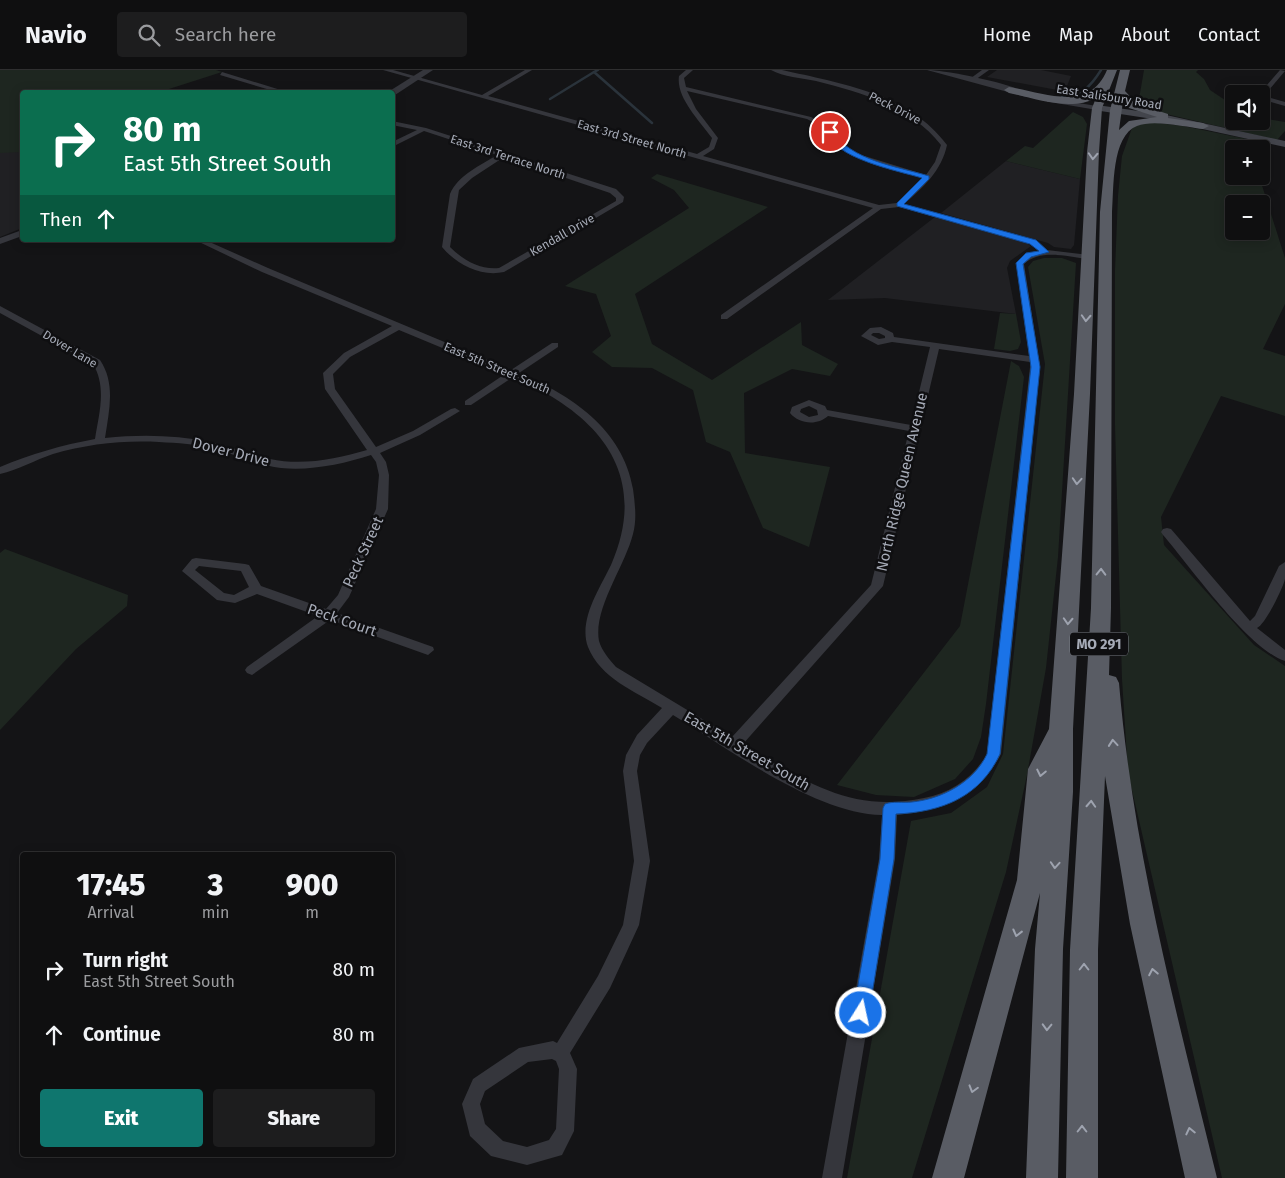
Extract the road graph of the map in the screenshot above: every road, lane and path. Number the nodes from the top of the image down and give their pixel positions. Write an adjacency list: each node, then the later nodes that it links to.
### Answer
1 (386, 70): 14 (street, East 3rd Street North)
2 (429, 70): 14 (street)
3 (529, 70): 22 (street)
4 (690, 70): 16 (street)
5 (774, 70): 12 (street)
6 (799, 70): 12 (street)
7 (931, 70): 15 (street, East Salisbury Road)
8 (986, 70): 15 (street)
9 (1125, 70): 24 (highway, MO 291)
10 (1284, 70): 17 (street)
11 (222, 74): 18 (street)
12 (792, 74): 35 (street, Peck Drive)
13 (1110, 75): 19 (highway); 24 (highway, MO 291)
14 (414, 78): 20 (street); 22 (street, East 3rd Street North)
15 (972, 79): 19 (street, East Salisbury Road)
16 (681, 88): 34 (street); 35 (street)
17 (1270, 88)
18 (275, 90)
19 (1009, 90): 21 (street, East Salisbury Road)
20 (395, 92)
21 (1028, 96): 24 (street, East Salisbury Road); 28 (highway)
22 (483, 97): 34 (street, East 3rd Street North)
23 (1270, 99): 25 (street)
24 (1110, 103): 27 (main road, East Salisbury Road); 27 (highway); 28 (highway, MO 291); 32 (highway, MO 291)
25 (1285, 104)
26 (395, 124): 29 (street, East 3rd Terrace North)
27 (1203, 126): 31 (main road, East Salisbury Road); 32 (highway)
28 (1095, 127): 43 (highway, MO 291, one-way to 43)
29 (424, 130): 30 (street); 33 (street, East 3rd Terrace North)
30 (395, 144)
31 (1285, 144)
32 (1110, 152): 62 (highway, MO 291, one-way to 32)
33 (500, 156): 36 (street, East 3rd Terrace North); 36 (street, Kendall Drive)
34 (697, 157): 38 (street, East 3rd Street North)
35 (926, 178): 37 (street, Peck Drive)
36 (620, 197)
37 (899, 205): 38 (street); 42 (street)
38 (879, 207): 45 (street)
39 (20, 234): 40 (street)
40 (0, 241)
41 (203, 242): 46 (street, East 5th Street South)
42 (1045, 252): 43 (street); 50 (street, East 5th Street South)
43 (1089, 257): 69 (highway, MO 291, one-way to 69)
44 (0, 309): 56 (street, Dover Lane)
45 (724, 317)
46 (399, 326): 51 (street, East 5th Street South); 57 (street, Peck Street)
47 (891, 339): 49 (street)
48 (556, 345): 51 (street)
49 (935, 345): 50 (street); 55 (street, North Ridge Queen Avenue)
50 (1034, 360): 71 (street, East 5th Street South)
51 (514, 374): 52 (street); 68 (street, East 5th Street South)
52 (468, 403)
53 (455, 411): 57 (street, Dover Drive)
54 (824, 413): 55 (street)
55 (914, 429): 70 (street, North Ridge Queen Avenue)
56 (100, 440): 57 (street, Dover Drive); 58 (street, Dover Drive)
57 (374, 452): 63 (street, Peck Street)
58 (0, 471)
59 (1168, 532): 64 (street)
60 (1285, 566): 64 (street)
61 (256, 588): 61 (street); 63 (street, Peck Court)
62 (1101, 608): 76 (highway, MO 291, one-way to 62); 77 (highway, one-way to 62)
63 (328, 615): 65 (street, Peck Court); 67 (street, Peck Street)
64 (1248, 626): 66 (street)
65 (428, 650)
66 (1285, 656)
67 (252, 670)
68 (672, 708): 70 (street, East 5th Street South); 72 (street, East 5th Street South)
69 (1061, 729): 74 (highway, one-way to 74); 75 (highway, MO 291, one-way to 75)
70 (734, 745): 71 (street, East 5th Street South)
71 (890, 808): 73 (street)
72 (560, 1054): 72 (street)
73 (832, 1178)
74 (948, 1178)
75 (1042, 1178)
76 (1082, 1178)
77 (1201, 1178)

